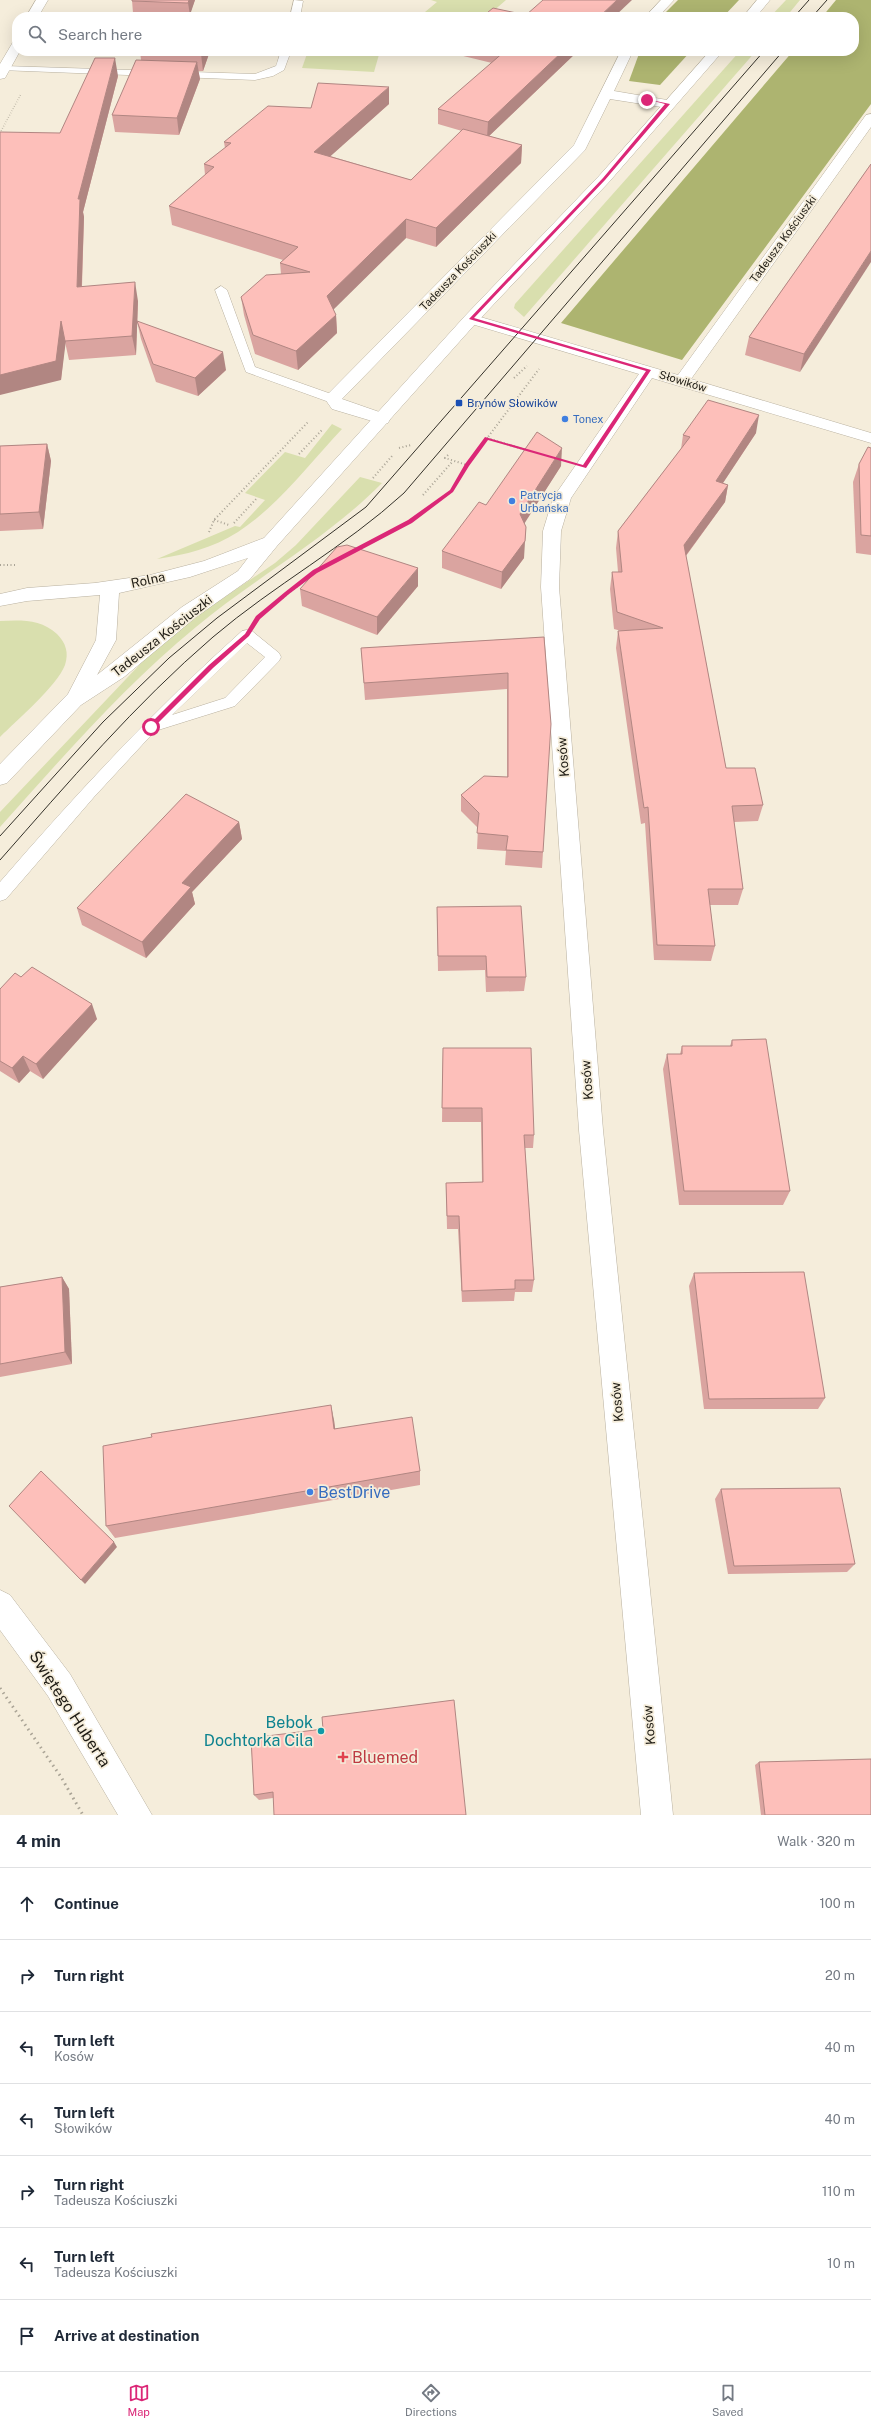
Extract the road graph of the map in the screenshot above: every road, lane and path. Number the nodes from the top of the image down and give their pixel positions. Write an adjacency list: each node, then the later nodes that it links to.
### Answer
1 (42, 0): 5 (street)
2 (668, 0): 7 (street)
3 (764, 0): 8 (street)
4 (298, 2): 6 (lane)
5 (35, 12)
6 (295, 12)
7 (656, 12)
8 (753, 12)
9 (12, 54): 13 (street)
10 (284, 56): 13 (lane)
11 (625, 56): 14 (street, Tadeusza Kościuszki)
12 (712, 56): 15 (street, Tadeusza Kościuszki)
13 (2, 72)
14 (606, 94): 15 (street); 24 (street, Tadeusza Kościuszki)
15 (668, 104): 18 (street, Tadeusza Kościuszki)
16 (871, 118): 23 (street, Tadeusza Kościuszki)
17 (221, 290): 24 (lane)
18 (471, 319): 21 (street, Słowików); 25 (street, Tadeusza Kościuszki)
19 (530, 363): 22 (path)
20 (540, 368): 27 (path)
21 (649, 371): 23 (street, Słowików); 58 (street, Kosów)
22 (514, 378)
23 (682, 381): 28 (street, Słowików)
24 (335, 401): 25 (street); 38 (path)
25 (382, 419): 40 (street, Tadeusza Kościuszki)
26 (323, 428): 31 (path)
27 (487, 438): 30 (path); 34 (path)
28 (871, 438)
29 (411, 445): 35 (path)
30 (527, 450)
31 (299, 454)
32 (448, 455): 33 (path)
33 (453, 460): 34 (path); 36 (path)
34 (466, 465): 41 (path)
35 (373, 478)
36 (424, 495)
37 (257, 498): 38 (path)
38 (214, 520): 39 (path)
39 (203, 534)
40 (271, 542): 45 (street, Rolna); 50 (street, Tadeusza Kościuszki)
41 (349, 554)
42 (22, 564): 43 (path)
43 (0, 565)
44 (322, 568): 49 (path)
45 (110, 588): 47 (street, Rolna); 50 (street)
46 (0, 591): 47 (street, Rolna)
47 (21, 594): 48 (street, Rolna)
48 (0, 600)
49 (247, 635): 51 (lane); 51 (lane)
50 (74, 700): 52 (street, Tadeusza Kościuszki)
51 (151, 727): 53 (lane)
52 (0, 777)
53 (0, 894)
54 (0, 1605): 57 (street, Świętego Huberta)
55 (0, 1688): 56 (path)
56 (83, 1815)
57 (136, 1815)
58 (657, 1815)

